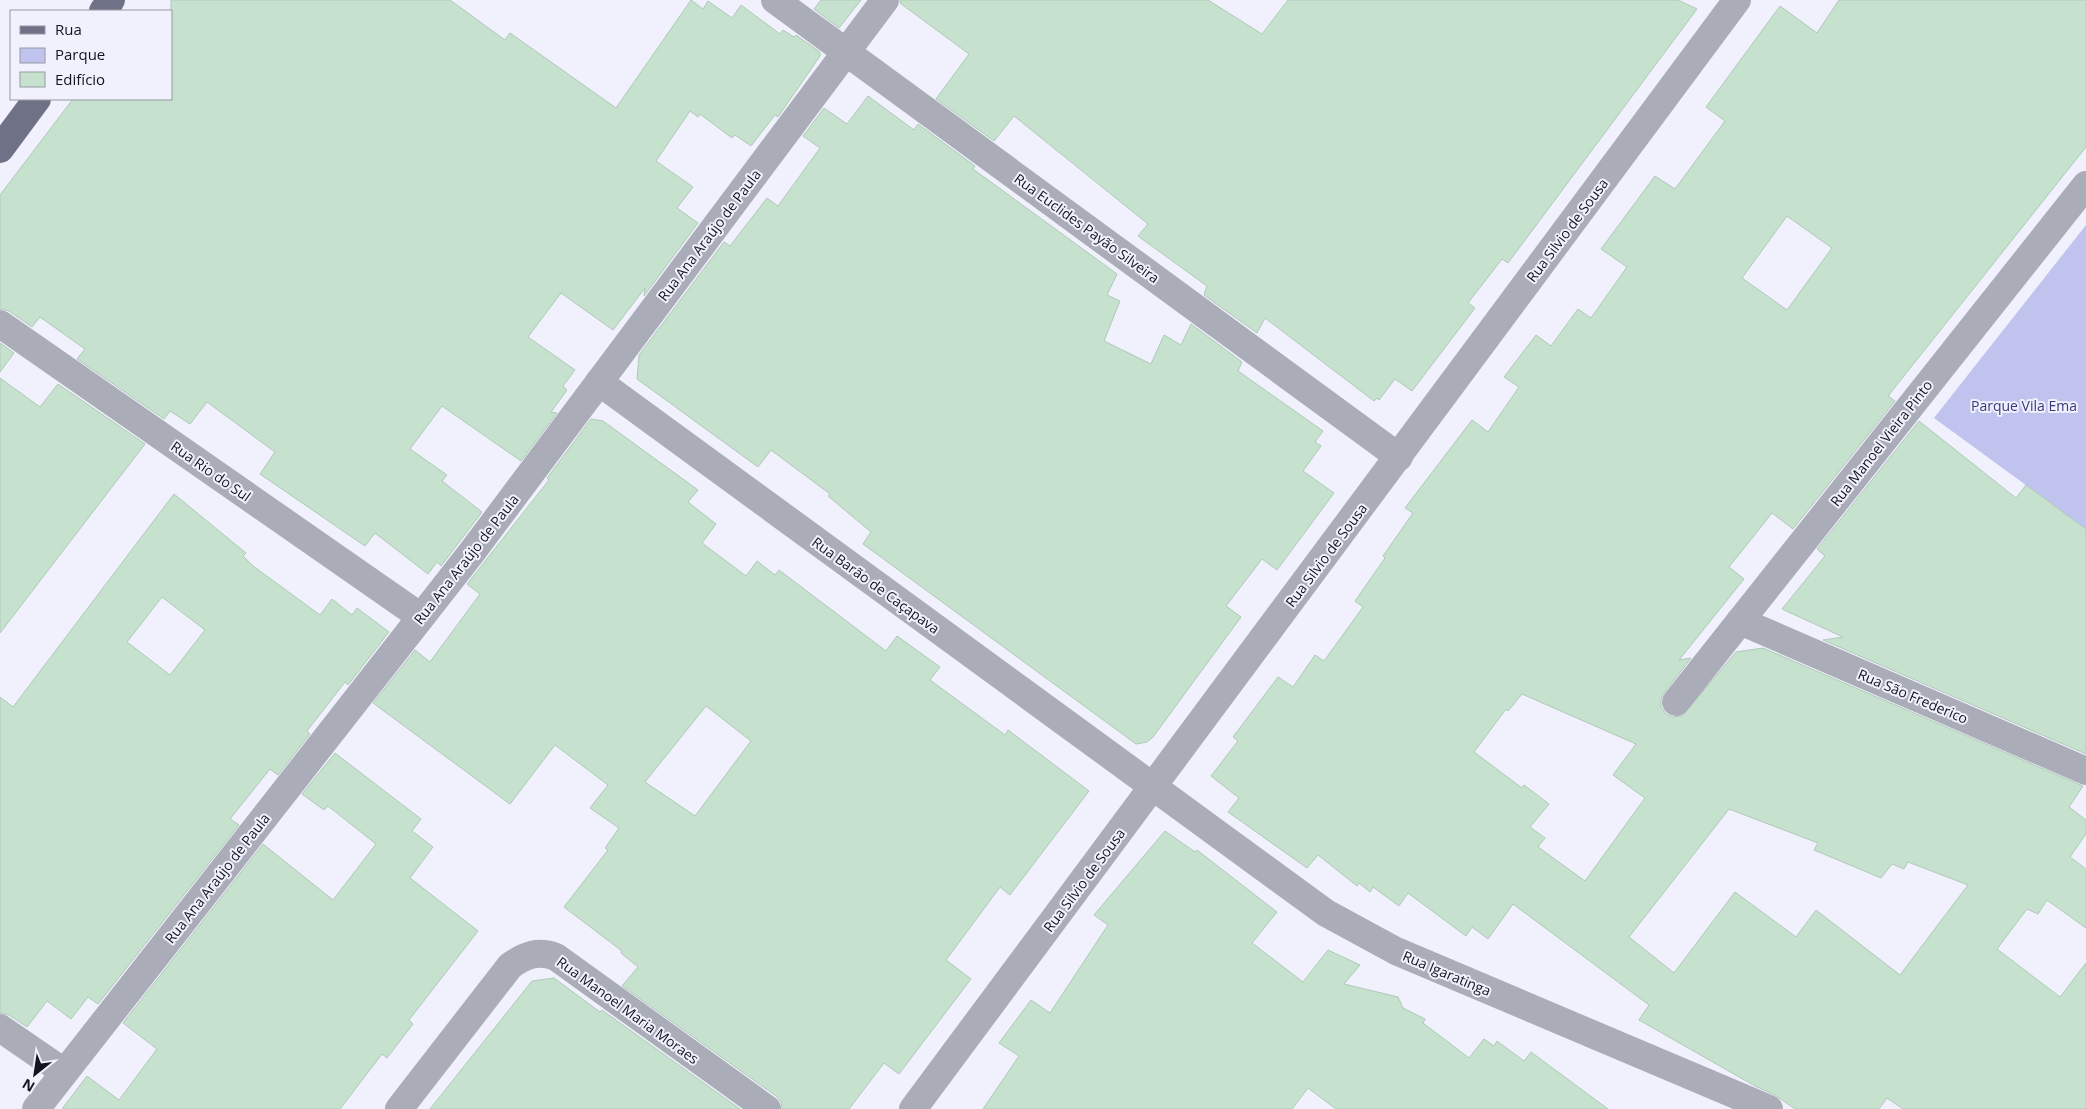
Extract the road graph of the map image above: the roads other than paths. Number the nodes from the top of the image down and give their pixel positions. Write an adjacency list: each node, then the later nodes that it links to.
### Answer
1 (775, 0): 4 (street, Rua Euclides Payão Silveira)
2 (884, 0): 4 (street, Rua Ana Araújo de Paula)
3 (1737, 0): 10 (street, Rua Silvio de Sousa)
4 (845, 52): 9 (street, Rua Ana Araújo de Paula); 10 (street, Rua Euclides Payão Silveira)
5 (36, 100): 6 (main road)
6 (0, 149)
7 (2086, 185): 12 (street, Rua Manoel Vieira Pinto)
8 (0, 324): 11 (street, Rua Rio do Sul)
9 (600, 382): 11 (street, Rua Ana Araújo de Paula); 15 (street, Rua Barão de Caçapava)
10 (1399, 457): 15 (street, Rua Silvio de Sousa)
11 (421, 617): 17 (street, Rua Ana Araújo de Paula)
12 (1740, 621): 13 (street, Rua Manoel Vieira Pinto); 14 (street, Rua São Frederico)
13 (1676, 702)
14 (2086, 771)
15 (1152, 788): 21 (street, Rua Silvio de Sousa); 22 (street, Rua Igaratinga)
16 (0, 1028): 17 (street)
17 (64, 1072): 18 (street, Rua Ana Araújo de Paula)
18 (36, 1109)
19 (399, 1109): 20 (street, Rua Manoel Maria Moraes)
20 (767, 1109)
21 (913, 1109)
22 (1768, 1109)

